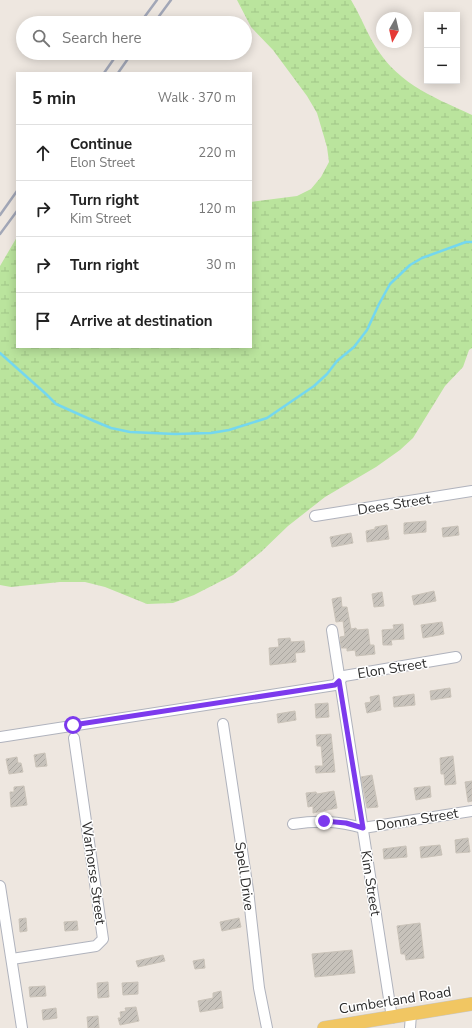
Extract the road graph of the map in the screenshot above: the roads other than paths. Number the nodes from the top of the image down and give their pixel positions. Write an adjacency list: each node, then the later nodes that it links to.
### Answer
1 (472, 491): 2 (street, Dees Street)
2 (315, 516)
3 (332, 630): 5 (street, Kim Street)
4 (456, 657): 5 (street, Elon Street)
5 (339, 681): 7 (street, Elon Street); 11 (street, Kim Street)
6 (223, 724): 19 (street, Spell Drive)
7 (0, 737)
8 (74, 738): 13 (street, Warhorse Street)
9 (472, 811): 11 (street, Donna Street)
10 (293, 824): 11 (street)
11 (363, 828): 16 (street, Kim Street)
12 (0, 886): 13 (street)
13 (12, 960): 18 (street)
14 (472, 1004): 15 (main road, Cumberland Road)
15 (411, 1014): 16 (main road, Cumberland Road); 21 (street)
16 (392, 1018): 17 (main road, Cumberland Road)
17 (375, 1024): 20 (main road, Cumberland Road)
18 (22, 1028)
19 (266, 1028)
20 (324, 1028)
21 (410, 1028)

